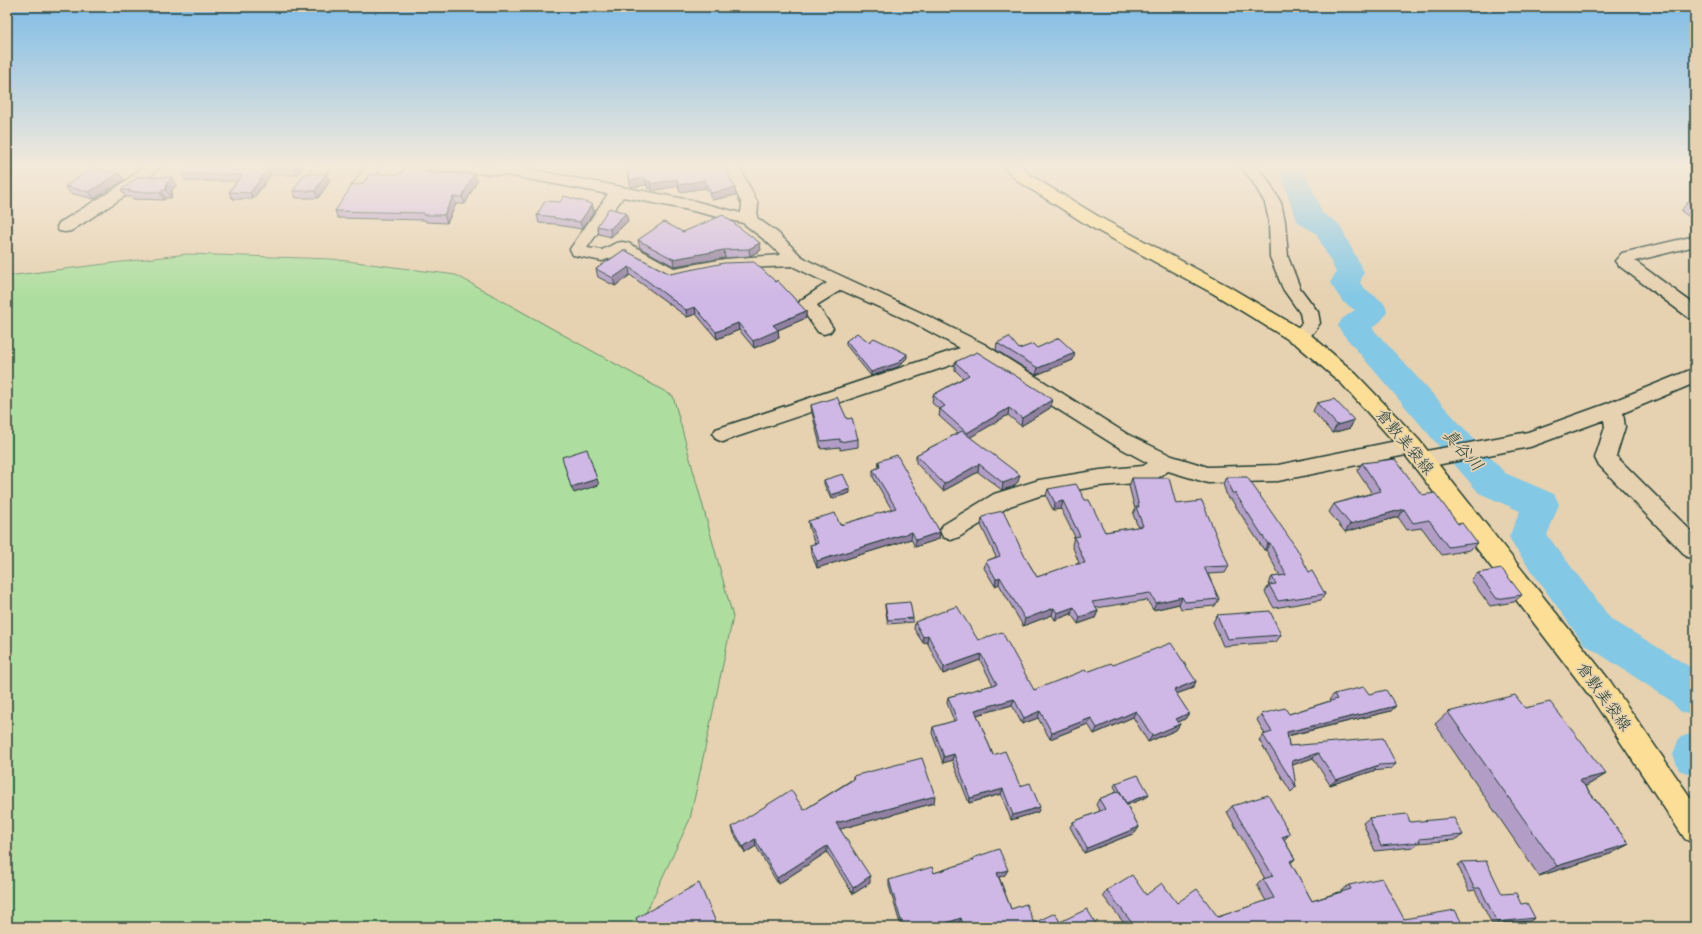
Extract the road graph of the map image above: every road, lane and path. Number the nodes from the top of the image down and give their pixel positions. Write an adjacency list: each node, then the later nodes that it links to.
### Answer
1 (93, 210): 8 (street)
2 (606, 210): 10 (street)
3 (708, 210): 7 (street)
4 (750, 210): 7 (street)
5 (1075, 210): 14 (main road, 倉敷美袋線)
6 (1274, 210): 14 (street)
7 (749, 220): 10 (street)
8 (65, 227)
9 (1695, 241): 12 (street)
10 (795, 260): 11 (street)
11 (839, 283): 13 (street); 15 (street)
12 (1695, 314)
13 (824, 328)
14 (1298, 337): 19 (main road, 倉敷美袋線)
15 (977, 349): 18 (street); 20 (street)
16 (1695, 375): 17 (street)
17 (1613, 409): 19 (street); 22 (street)
18 (722, 434)
19 (1416, 453): 20 (street); 23 (main road, 倉敷美袋線)
20 (1165, 462): 21 (street)
21 (951, 531)
22 (1695, 550)
23 (1695, 829)

